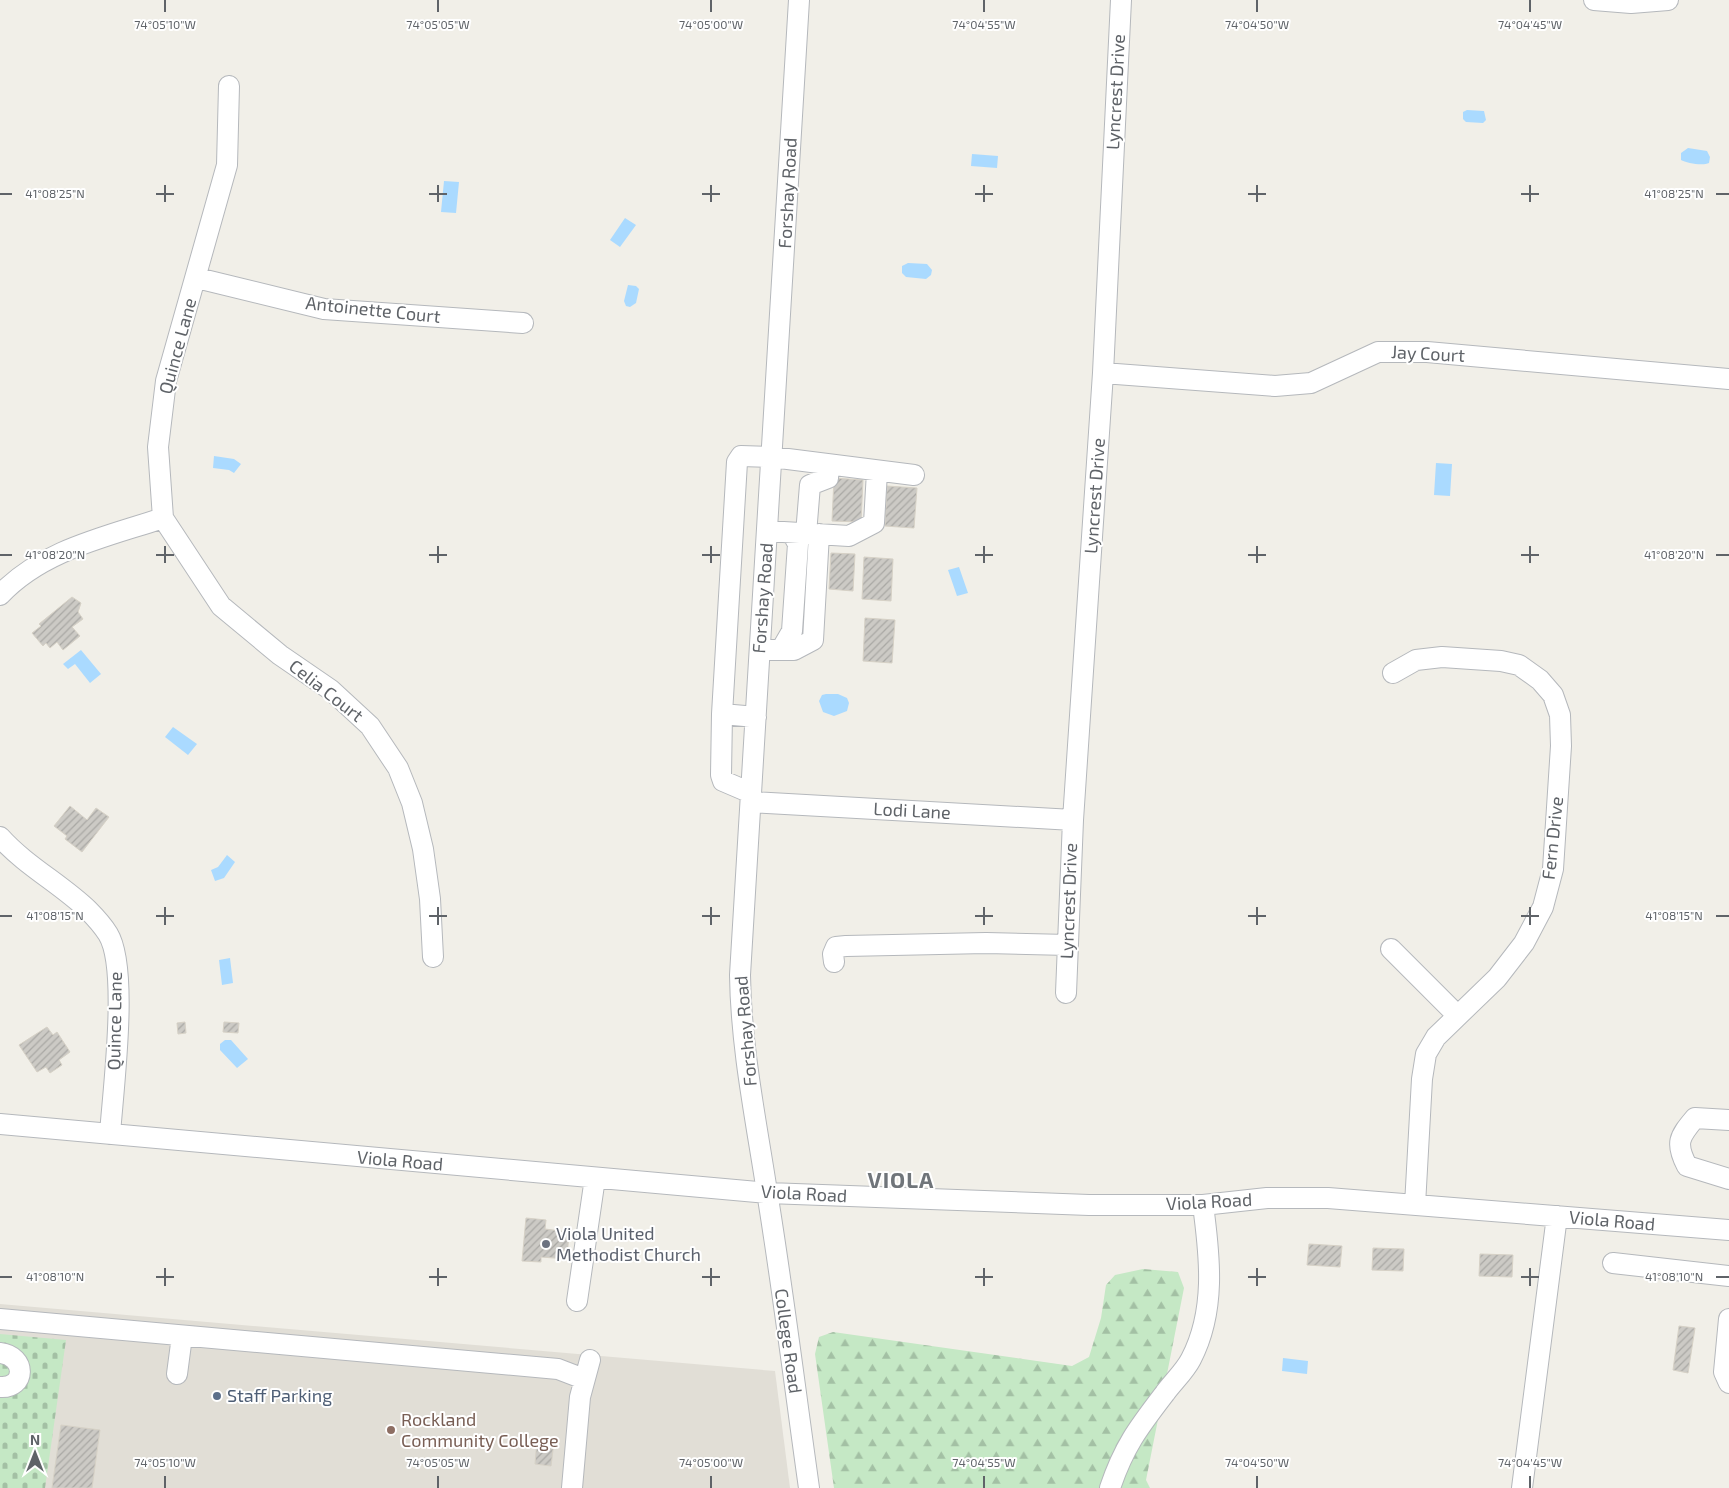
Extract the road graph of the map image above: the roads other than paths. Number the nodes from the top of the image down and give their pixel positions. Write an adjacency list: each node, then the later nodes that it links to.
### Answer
1 (799, 0): 10 (street, Forshay Road)
2 (1121, 0): 8 (street, Lyncrest Drive)
3 (1594, 0): 4 (street)
4 (1668, 0)
5 (229, 86): 6 (street, Quince Lane)
6 (197, 278): 7 (street, Antoinette Court); 14 (street, Quince Lane)
7 (522, 323)
8 (1103, 373): 9 (street, Jay Court); 24 (street, Lyncrest Drive)
9 (1729, 379)
10 (772, 457): 11 (street); 15 (street, Forshay Road); 21 (street)
11 (829, 466): 12 (street); 16 (street)
12 (877, 472): 13 (street); 16 (street)
13 (914, 475)
14 (163, 518): 17 (street); 28 (street, Celia Court)
15 (767, 531): 16 (street); 18 (street, Forshay Road)
16 (806, 533): 19 (street); 19 (street)
17 (0, 595)
18 (760, 650): 19 (street); 22 (street, Forshay Road)
19 (781, 650)
20 (1393, 673): 31 (street, Fern Drive)
21 (722, 714): 22 (street); 23 (street, Lodi Lane)
22 (756, 717): 23 (street, Forshay Road)
23 (751, 798): 24 (street, Lodi Lane); 37 (street, Forshay Road)
24 (1073, 820): 26 (street, Lyncrest Drive)
25 (0, 837): 34 (street, Quince Lane)
26 (1068, 945): 29 (street); 30 (street, Lyncrest Drive)
27 (1392, 948): 31 (street)
28 (433, 957)
29 (834, 962)
30 (1066, 993)
31 (1457, 1015): 39 (street, Fern Drive)
32 (1729, 1120): 36 (street)
33 (0, 1124): 34 (street, Viola Road)
34 (110, 1134): 35 (street, Viola Road)
35 (595, 1178): 37 (street, Viola Road); 44 (street)
36 (1729, 1179)
37 (768, 1193): 38 (street, Viola Road); 53 (street, College Road)
38 (1203, 1205): 39 (street, Viola Road); 54 (street)
39 (1416, 1205): 40 (street, Viola Road)
40 (1557, 1216): 41 (street, Viola Road); 55 (street)
41 (1729, 1230)
42 (1613, 1263): 43 (street)
43 (1729, 1276)
44 (577, 1301)
45 (0, 1319): 47 (street)
46 (1729, 1319): 50 (street)
47 (182, 1336): 49 (street); 52 (street)
48 (0, 1353): 51 (street)
49 (177, 1374)
50 (1729, 1383)
51 (0, 1387)
52 (572, 1488)
53 (809, 1488)
54 (1110, 1488)
55 (1522, 1488)

